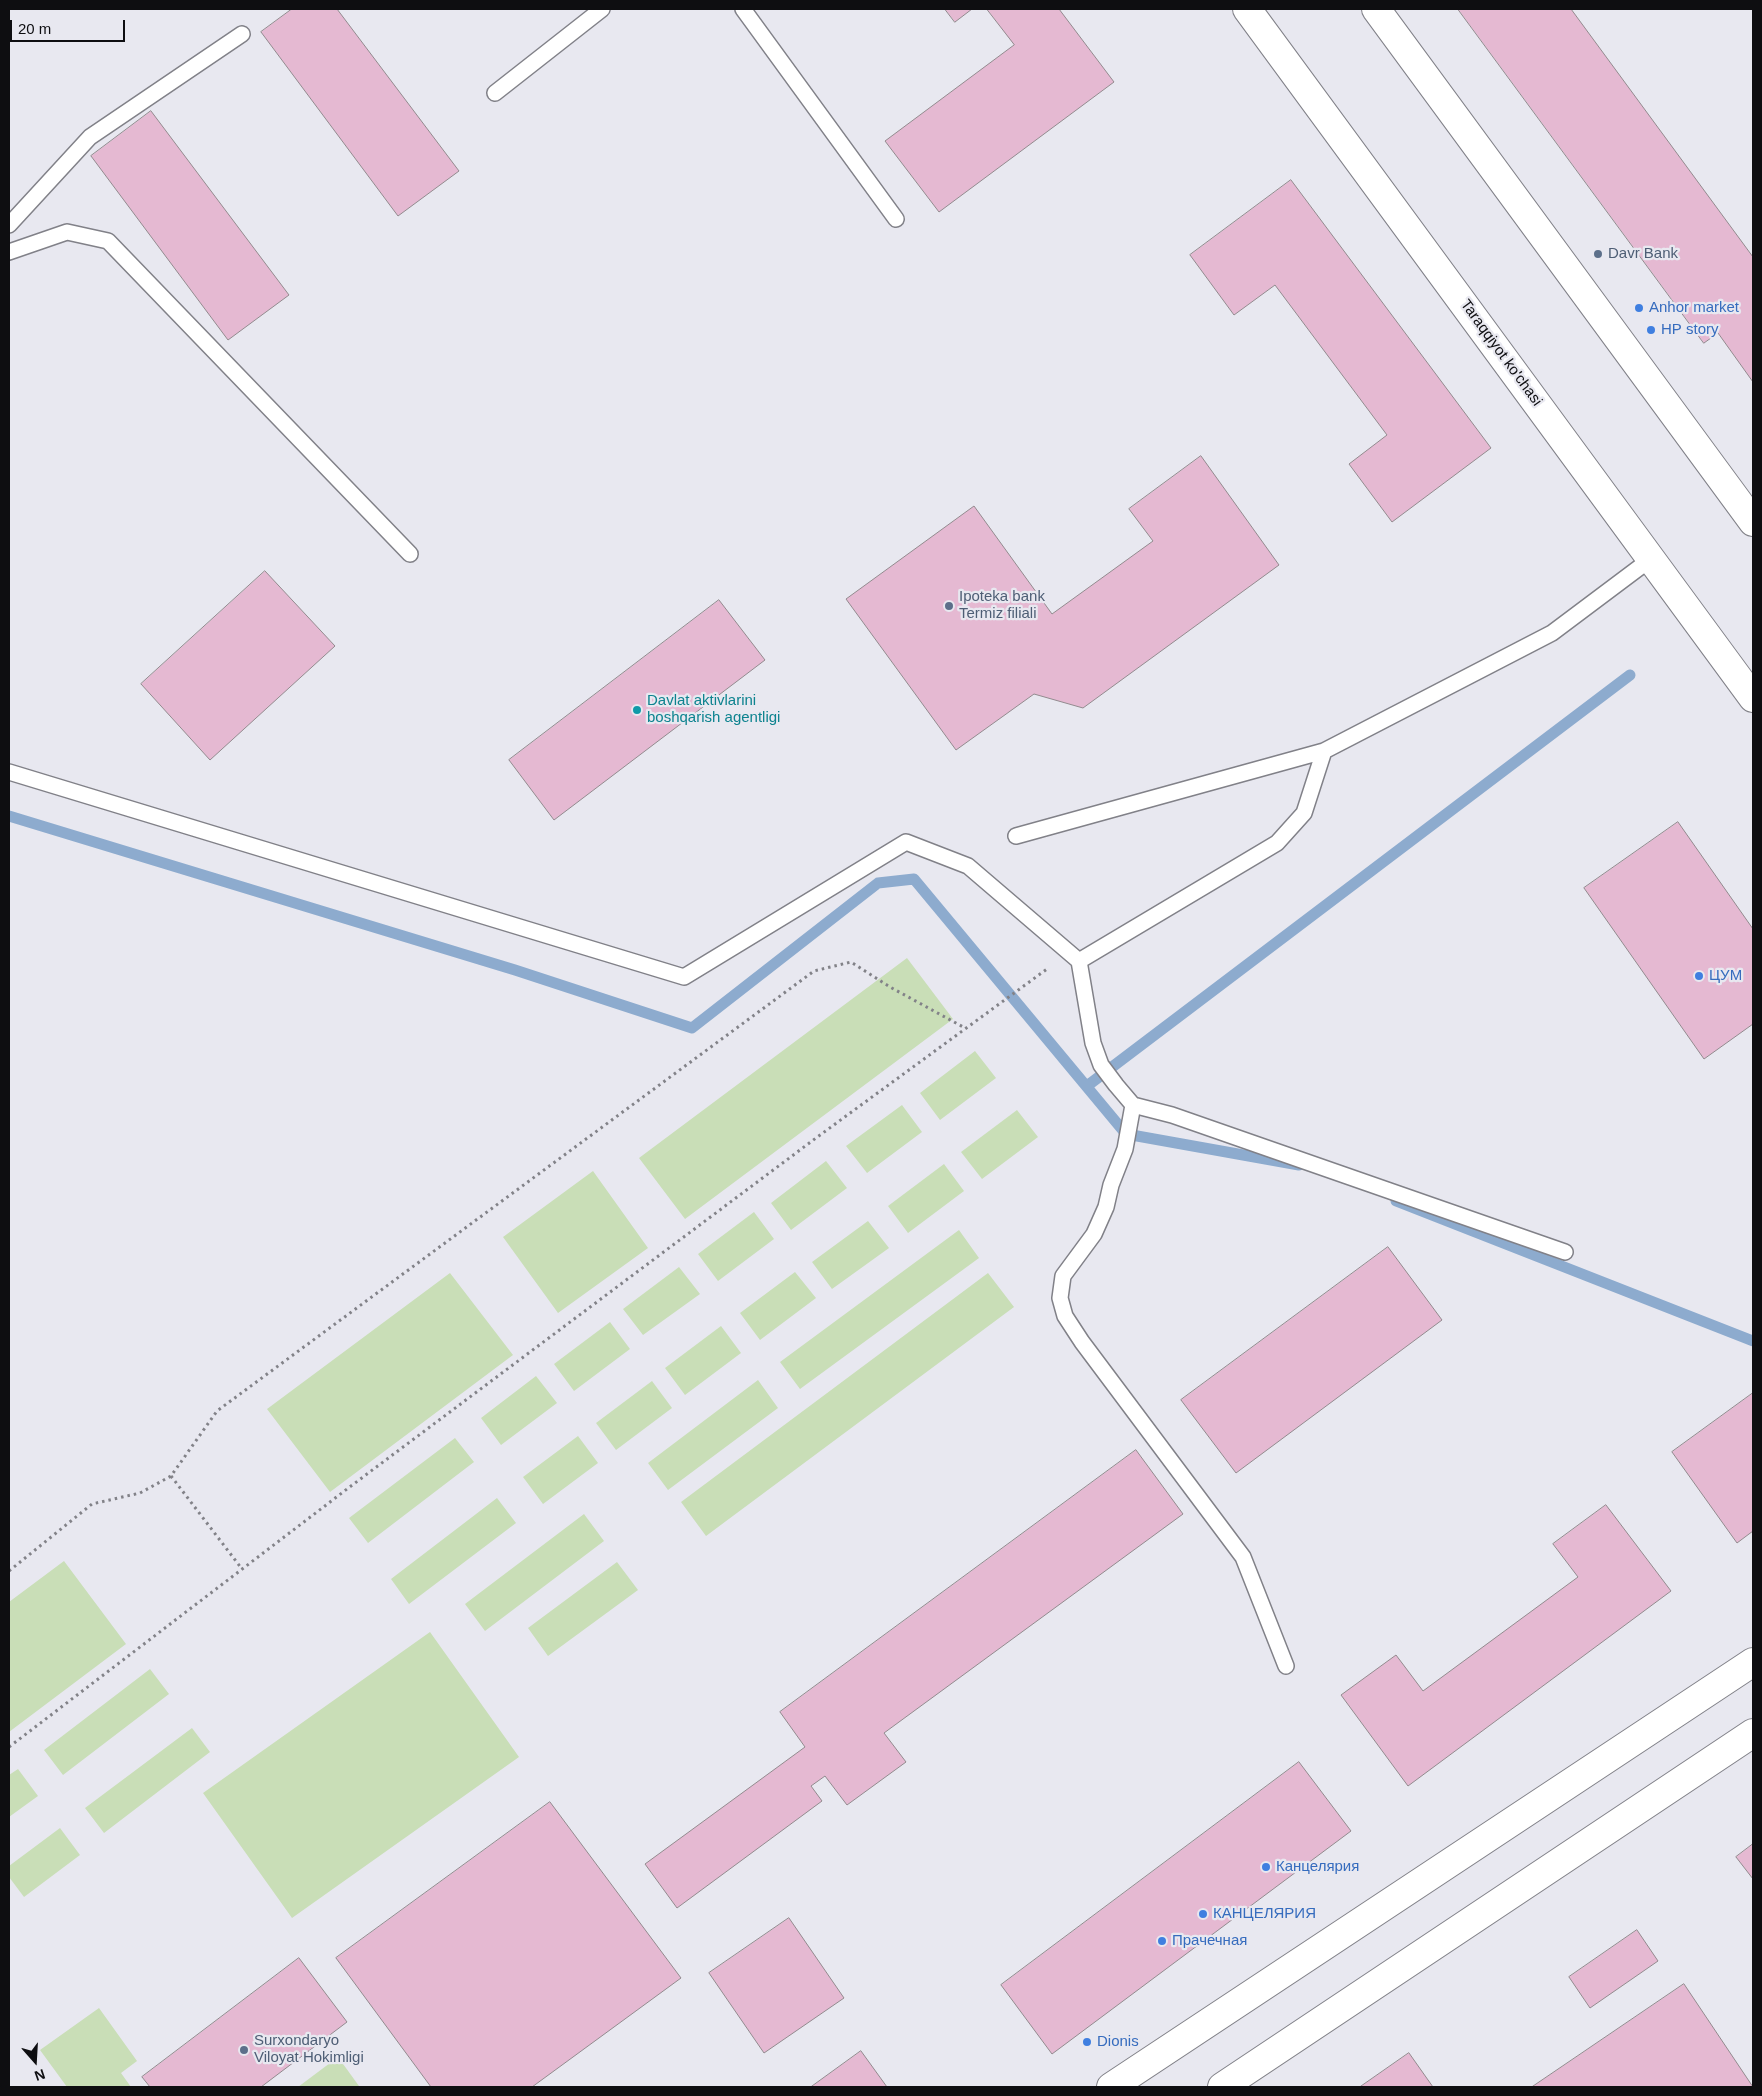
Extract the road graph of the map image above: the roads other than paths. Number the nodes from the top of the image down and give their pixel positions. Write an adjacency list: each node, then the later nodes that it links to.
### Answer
1 (602, 9): 6 (lane)
2 (743, 9): 7 (lane)
3 (1247, 9): 12 (street, Taraqqiyot ko'chasi)
4 (1376, 9): 10 (street)
5 (242, 34): 8 (lane)
6 (495, 93)
7 (896, 219)
8 (9, 225)
9 (9, 252): 11 (lane)
10 (1753, 522)
11 (410, 554)
12 (1652, 558): 13 (street, Taraqqiyot ko'chasi); 14 (lane)
13 (1753, 698)
14 (1324, 751): 16 (lane); 17 (lane)
15 (9, 772): 17 (lane)
16 (1016, 836)
17 (1079, 961): 18 (lane)
18 (1133, 1105): 19 (lane); 21 (lane)
19 (1565, 1252)
20 (1753, 1662): 23 (street)
21 (1286, 1666)
22 (1753, 1733): 24 (street)
23 (1111, 2087)
24 (1222, 2087)

